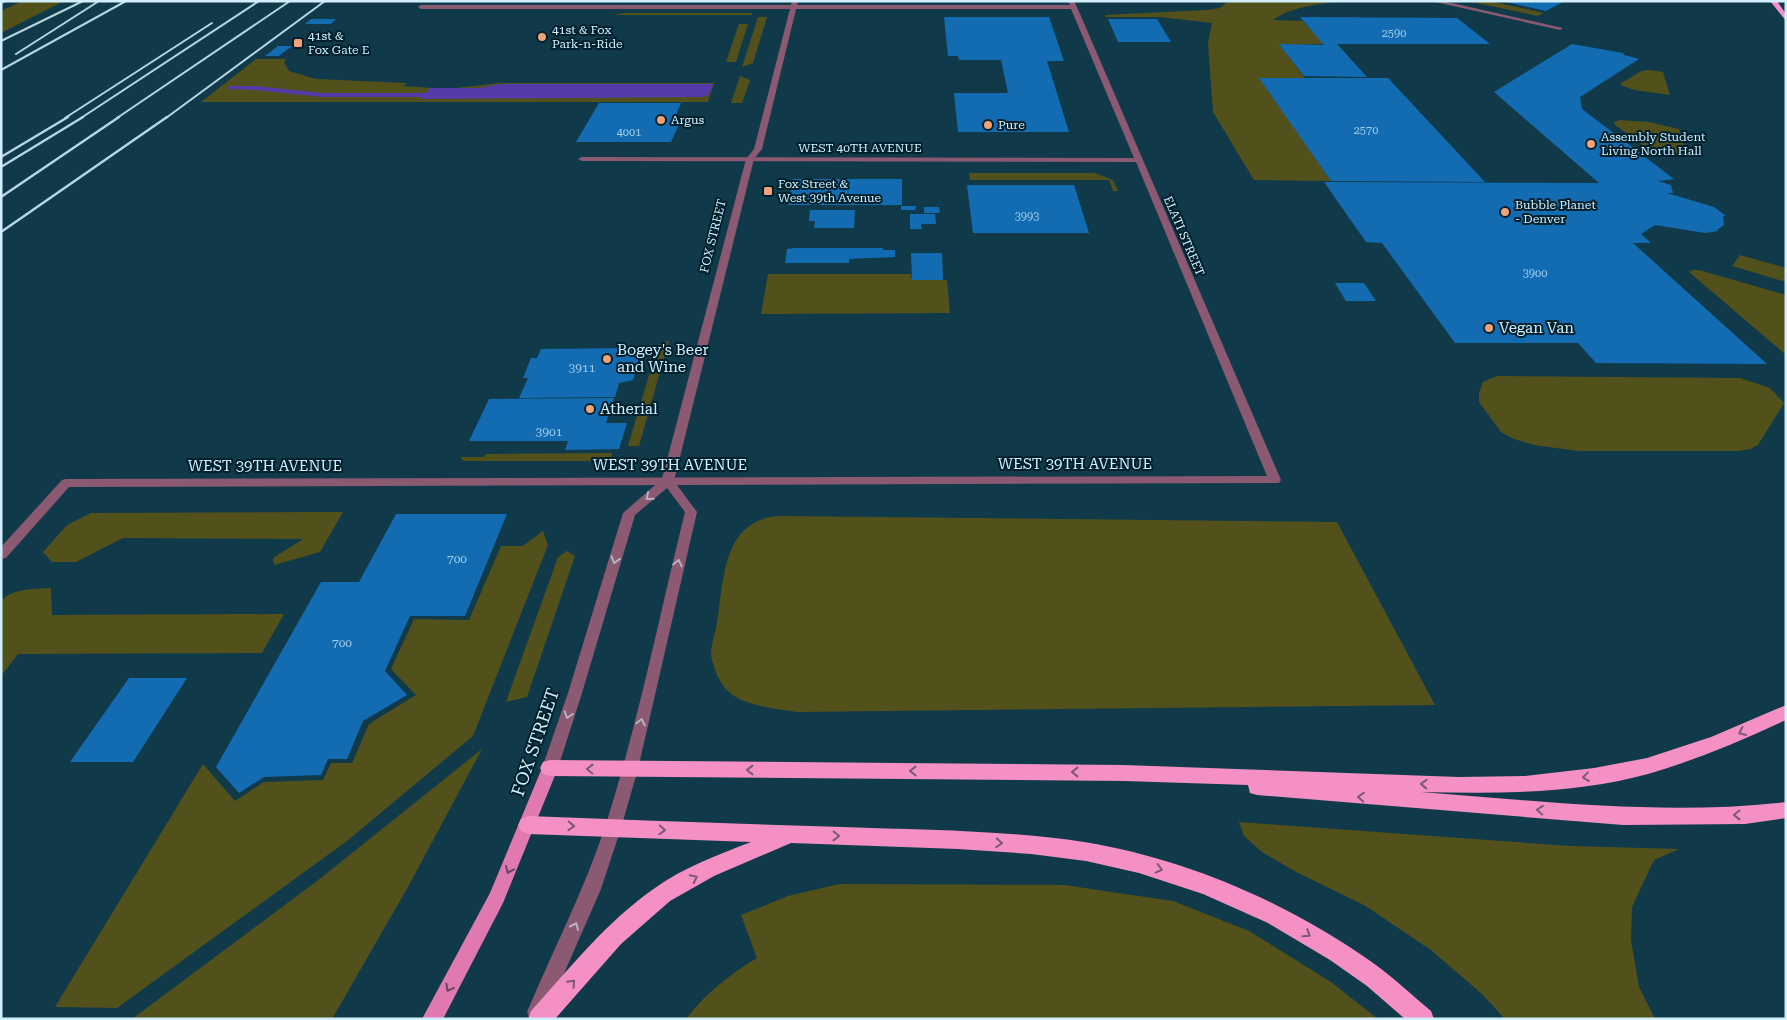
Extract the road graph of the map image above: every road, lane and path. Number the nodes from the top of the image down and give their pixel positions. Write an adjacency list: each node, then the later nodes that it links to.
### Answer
1 (5, 1): 4 (street)
2 (1434, 1): 9 (street)
3 (1773, 1): 8 (highway)
4 (1, 3)
5 (794, 4): 6 (street); 7 (street); 11 (street, FOX STREET)
6 (1072, 4): 12 (street, ELATI STREET)
7 (420, 7)
8 (1785, 18)
9 (1560, 28)
10 (582, 159): 11 (street, WEST 40TH AVENUE)
11 (750, 160): 12 (street, WEST 40TH AVENUE); 14 (street, FOX STREET)
12 (1138, 160): 13 (street, ELATI STREET)
13 (1275, 480): 14 (street, WEST 39TH AVENUE)
14 (668, 481): 15 (street, WEST 39TH AVENUE); 17 (street, FOX STREET, one-way to 17); 18 (street, one-way to 14)
15 (1, 555)
16 (1786, 712): 19 (highway, one-way to 19)
17 (550, 768): 18 (highway, one-way to 17); 21 (main road, FOX STREET)
18 (630, 769): 19 (highway, one-way to 18); 22 (street)
19 (1124, 773): 20 (highway, one-way to 19)
20 (1786, 810)
21 (528, 825): 22 (highway, one-way to 22); 24 (main road, FOX STREET, one-way to 24)
22 (614, 828): 23 (highway, one-way to 23); 25 (street, one-way to 22)
23 (788, 835): 26 (highway, one-way to 23); 27 (highway, one-way to 27)
24 (432, 1019)
25 (534, 1019)
26 (539, 1019)
27 (1423, 1019)

